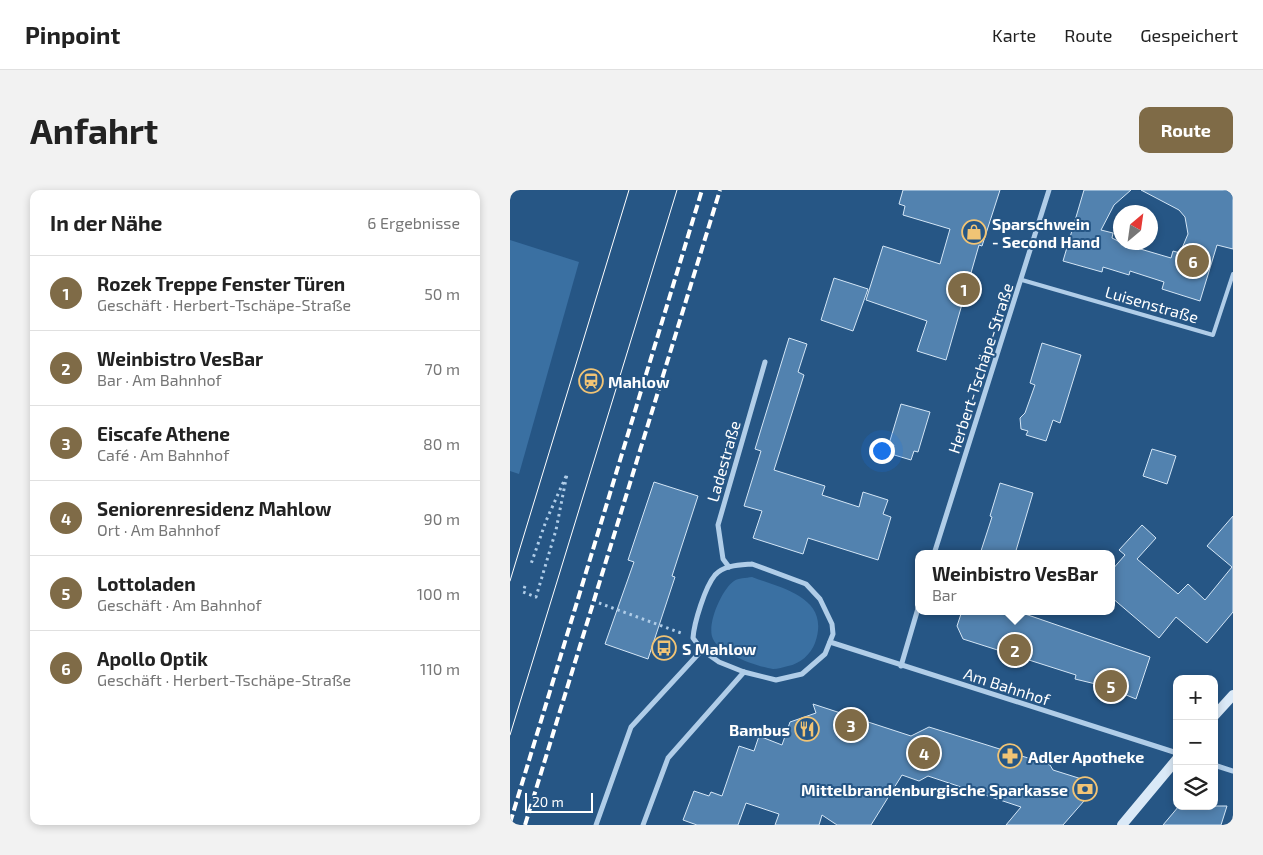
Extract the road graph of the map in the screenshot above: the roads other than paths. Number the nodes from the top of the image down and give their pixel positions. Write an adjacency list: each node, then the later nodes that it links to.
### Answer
1 (1049, 190): 3 (street, Herbert-Tschäpe-Straße)
2 (1233, 274): 3 (lane, Luisenstraße)
3 (1022, 280): 5 (street, Herbert-Tschäpe-Straße)
4 (765, 362): 6 (street, Ladestraße)
5 (935, 550)
6 (729, 567): 8 (street); 9 (street)
7 (916, 615): 10 (street)
8 (830, 642): 10 (street, Am Bahnhof); 11 (street)
9 (702, 650): 11 (street); 18 (street)
10 (901, 666): 14 (street, Am Bahnhof)
11 (744, 672): 19 (street)
12 (1233, 695): 13 (main road)
13 (1218, 712)
14 (1173, 752)
15 (1173, 764): 20 (main road)
16 (1218, 766): 17 (street)
17 (1233, 771)
18 (596, 825)
19 (643, 825)
20 (1122, 825)

